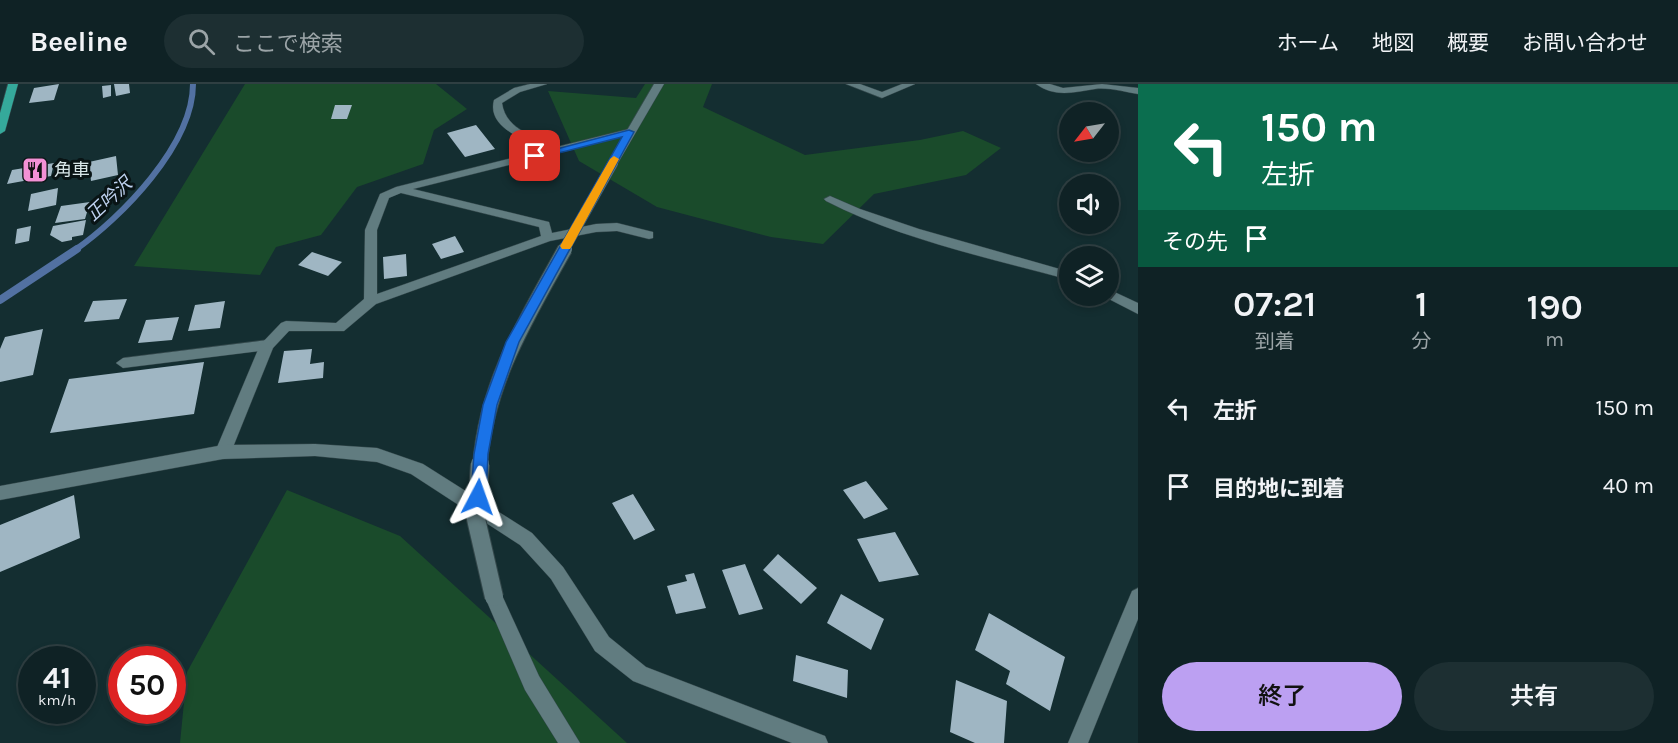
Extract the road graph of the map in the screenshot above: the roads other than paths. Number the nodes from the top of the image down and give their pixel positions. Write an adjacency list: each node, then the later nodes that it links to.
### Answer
1 (13, 84): 9 (main road)
2 (542, 84): 7 (street)
3 (659, 84): 10 (street)
4 (852, 84): 5 (street)
5 (910, 84)
6 (1041, 84): 8 (street)
7 (515, 87): 11 (street)
8 (1138, 91)
9 (0, 131)
10 (629, 132): 11 (street); 25 (street, bridge)
11 (558, 150): 12 (street)
12 (400, 189): 15 (street); 18 (street)
13 (830, 199): 16 (street)
14 (649, 235): 15 (street)
15 (547, 238): 18 (street)
16 (1059, 273)
17 (1119, 299): 19 (street)
18 (370, 301): 20 (street)
19 (1138, 309)
20 (267, 345): 21 (street); 22 (street)
21 (123, 363)
22 (223, 452): 23 (street); 26 (street)
23 (0, 493)
24 (1138, 597): 27 (street)
25 (570, 743)
26 (818, 743)
27 (1078, 743)

